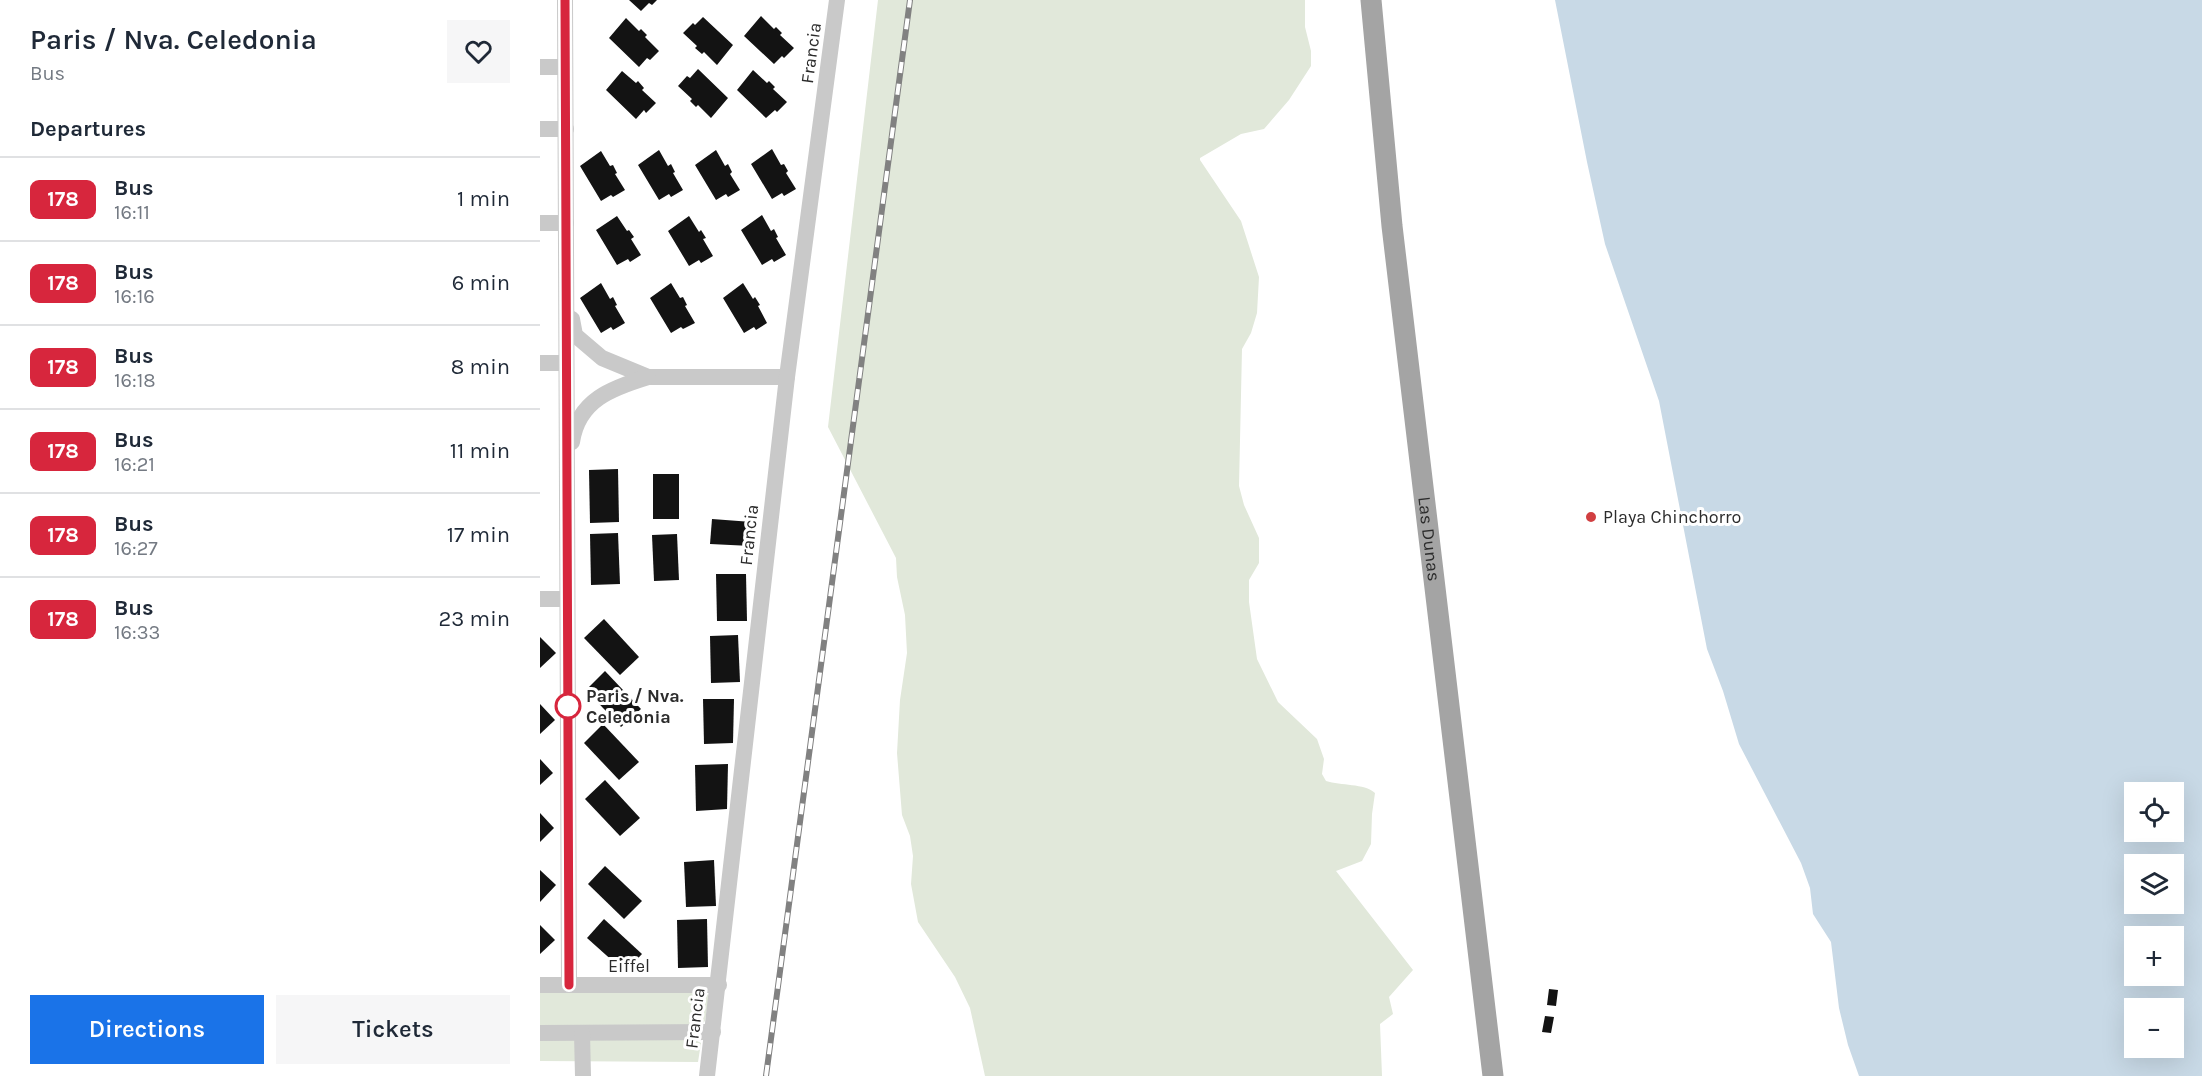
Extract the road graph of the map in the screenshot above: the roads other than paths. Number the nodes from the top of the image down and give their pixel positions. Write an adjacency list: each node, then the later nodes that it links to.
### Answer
1 (565, 0): 5 (street)
2 (837, 0): 14 (street, Francia)
3 (1371, 0): 26 (main road, Las Dunas)
4 (540, 67): 5 (street)
5 (565, 67): 7 (street)
6 (540, 129): 7 (street)
7 (566, 129): 9 (street)
8 (540, 223): 9 (street)
9 (566, 223): 10 (street)
10 (566, 289): 12 (street); 13 (street)
11 (540, 363): 12 (street)
12 (566, 363): 15 (street)
13 (648, 377): 14 (street); 15 (street)
14 (787, 377): 20 (street, Francia)
15 (567, 472): 17 (street)
16 (540, 599): 17 (street)
17 (567, 599): 19 (street)
18 (540, 985): 19 (street, Eiffel)
19 (569, 985): 20 (street, Eiffel)
20 (719, 985): 21 (street, Francia)
21 (713, 1032): 23 (street); 25 (street, Francia)
22 (540, 1033): 23 (street)
23 (582, 1033): 24 (street)
24 (583, 1076)
25 (707, 1076)
26 (1493, 1076)

